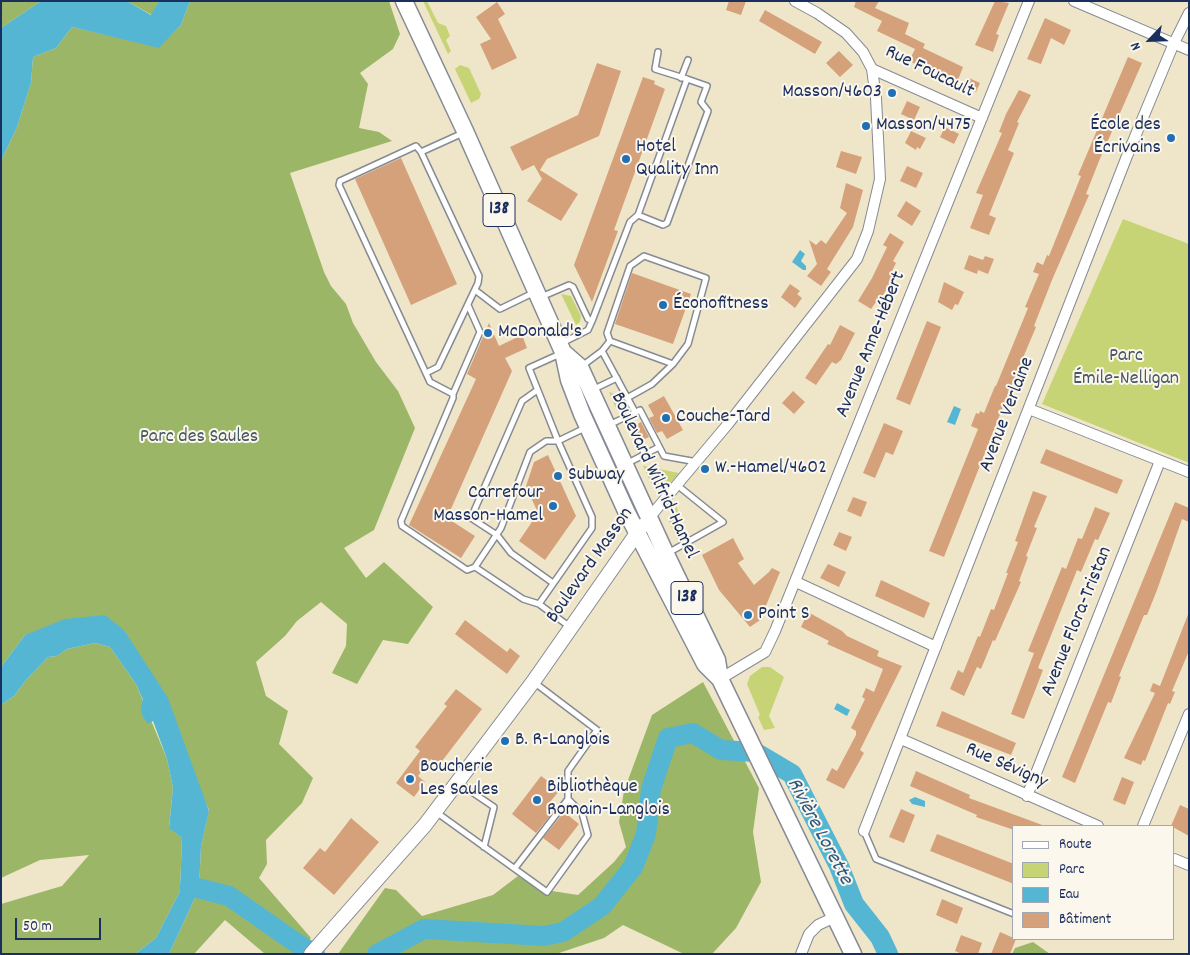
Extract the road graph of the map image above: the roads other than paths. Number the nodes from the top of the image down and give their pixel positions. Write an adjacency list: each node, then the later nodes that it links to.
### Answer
1 (404, 1): 13 (main road, Boulevard Wilfrid-Hamel / 138)
2 (795, 1): 10 (street, Rue Foucault)
3 (1029, 1): 12 (street, Avenue Anne-Hébert)
4 (1074, 1): 6 (street)
5 (1189, 13): 6 (street, Avenue Verlaine)
6 (1174, 43): 7 (street); 31 (street, Avenue Verlaine)
7 (1189, 50)
8 (658, 52): 11 (lane)
9 (688, 60): 11 (lane)
10 (872, 69): 12 (street, Rue Foucault); 39 (street, Boulevard Masson)
11 (684, 79): 15 (lane); 15 (lane)
12 (982, 118): 49 (street, Avenue Anne-Hébert)
13 (466, 131): 14 (lane); 17 (main road, Boulevard Wilfrid-Hamel / 138)
14 (421, 152): 16 (lane); 25 (lane)
15 (638, 215): 19 (lane)
16 (475, 290): 17 (lane); 18 (lane)
17 (537, 296): 19 (lane); 21 (main road, Boulevard Wilfrid-Hamel / 138)
18 (468, 305): 25 (lane); 29 (lane)
19 (592, 320): 21 (lane)
20 (610, 341): 22 (lane); 23 (lane); 23 (lane)
21 (561, 348): 24 (main road, Boulevard Wilfrid-Hamel / 138); 27 (lane); 34 (main road, Boulevard Wilfrid-Hamel / 138)
22 (602, 351): 24 (lane); 26 (lane)
23 (673, 364): 30 (lane)
24 (580, 367): 28 (main road, Boulevard Wilfrid-Hamel / 138)
25 (426, 373): 29 (lane)
26 (617, 378): 28 (lane); 30 (lane)
27 (536, 391): 36 (lane); 46 (lane)
28 (590, 391): 35 (main road, Boulevard Wilfrid-Hamel / 138)
29 (452, 394): 48 (lane)
30 (627, 398): 32 (lane)
31 (1029, 409): 40 (street); 53 (street, Avenue Verlaine)
32 (635, 412): 33 (lane); 37 (lane)
33 (627, 416): 35 (lane); 38 (lane)
34 (588, 427): 36 (lane); 45 (main road, Boulevard Wilfrid-Hamel / 138)
35 (606, 427): 41 (main road, Boulevard Wilfrid-Hamel / 138)
36 (558, 441): 46 (lane); 50 (lane)
37 (659, 447): 38 (lane); 39 (lane)
38 (645, 455): 41 (lane)
39 (697, 462): 43 (street, Boulevard Masson)
40 (1160, 462): 42 (street); 59 (street, Avenue Flora-Tristan)
41 (624, 465): 44 (main road, Boulevard Wilfrid-Hamel / 138)
42 (1189, 472)
43 (677, 485): 44 (street, Boulevard Masson); 47 (lane)
44 (649, 518): 45 (main road, Boulevard Masson); 47 (main road, Boulevard Wilfrid-Hamel / 138)
45 (637, 533): 52 (main road, Boulevard Masson); 54 (main road, Boulevard Wilfrid-Hamel / 138)
46 (497, 535): 48 (lane); 50 (lane)
47 (666, 554): 54 (main road, Boulevard Wilfrid-Hamel / 138)
48 (475, 567): 51 (lane)
49 (796, 582): 53 (street); 54 (street, Avenue Anne-Hébert)
50 (554, 583): 51 (lane)
51 (539, 604): 52 (lane)
52 (571, 628): 55 (main road, Boulevard Masson)
53 (936, 647): 57 (street, Avenue Verlaine)
54 (720, 678): 70 (main road, Boulevard Wilfrid-Hamel / 138)
55 (533, 682): 58 (main road, Boulevard Masson); 60 (lane)
56 (1189, 714): 63 (street)
57 (901, 739): 59 (street, Rue Sévigny); 64 (street, Avenue Verlaine)
58 (457, 782): 61 (main road, Boulevard Masson); 65 (lane)
59 (1027, 796): 62 (street, Rue Sévigny)
60 (568, 799): 68 (lane); 68 (lane)
61 (435, 811): 65 (lane); 71 (main road, Boulevard Masson)
62 (1086, 824)
63 (1143, 825)
64 (864, 831): 69 (lane)
65 (484, 847): 68 (lane)
66 (1175, 862): 67 (street)
67 (1189, 865)
68 (515, 868)
69 (1012, 913)
70 (835, 917): 72 (street); 73 (main road, Boulevard Wilfrid-Hamel / 138)
71 (311, 954)
72 (802, 954)
73 (852, 954)

